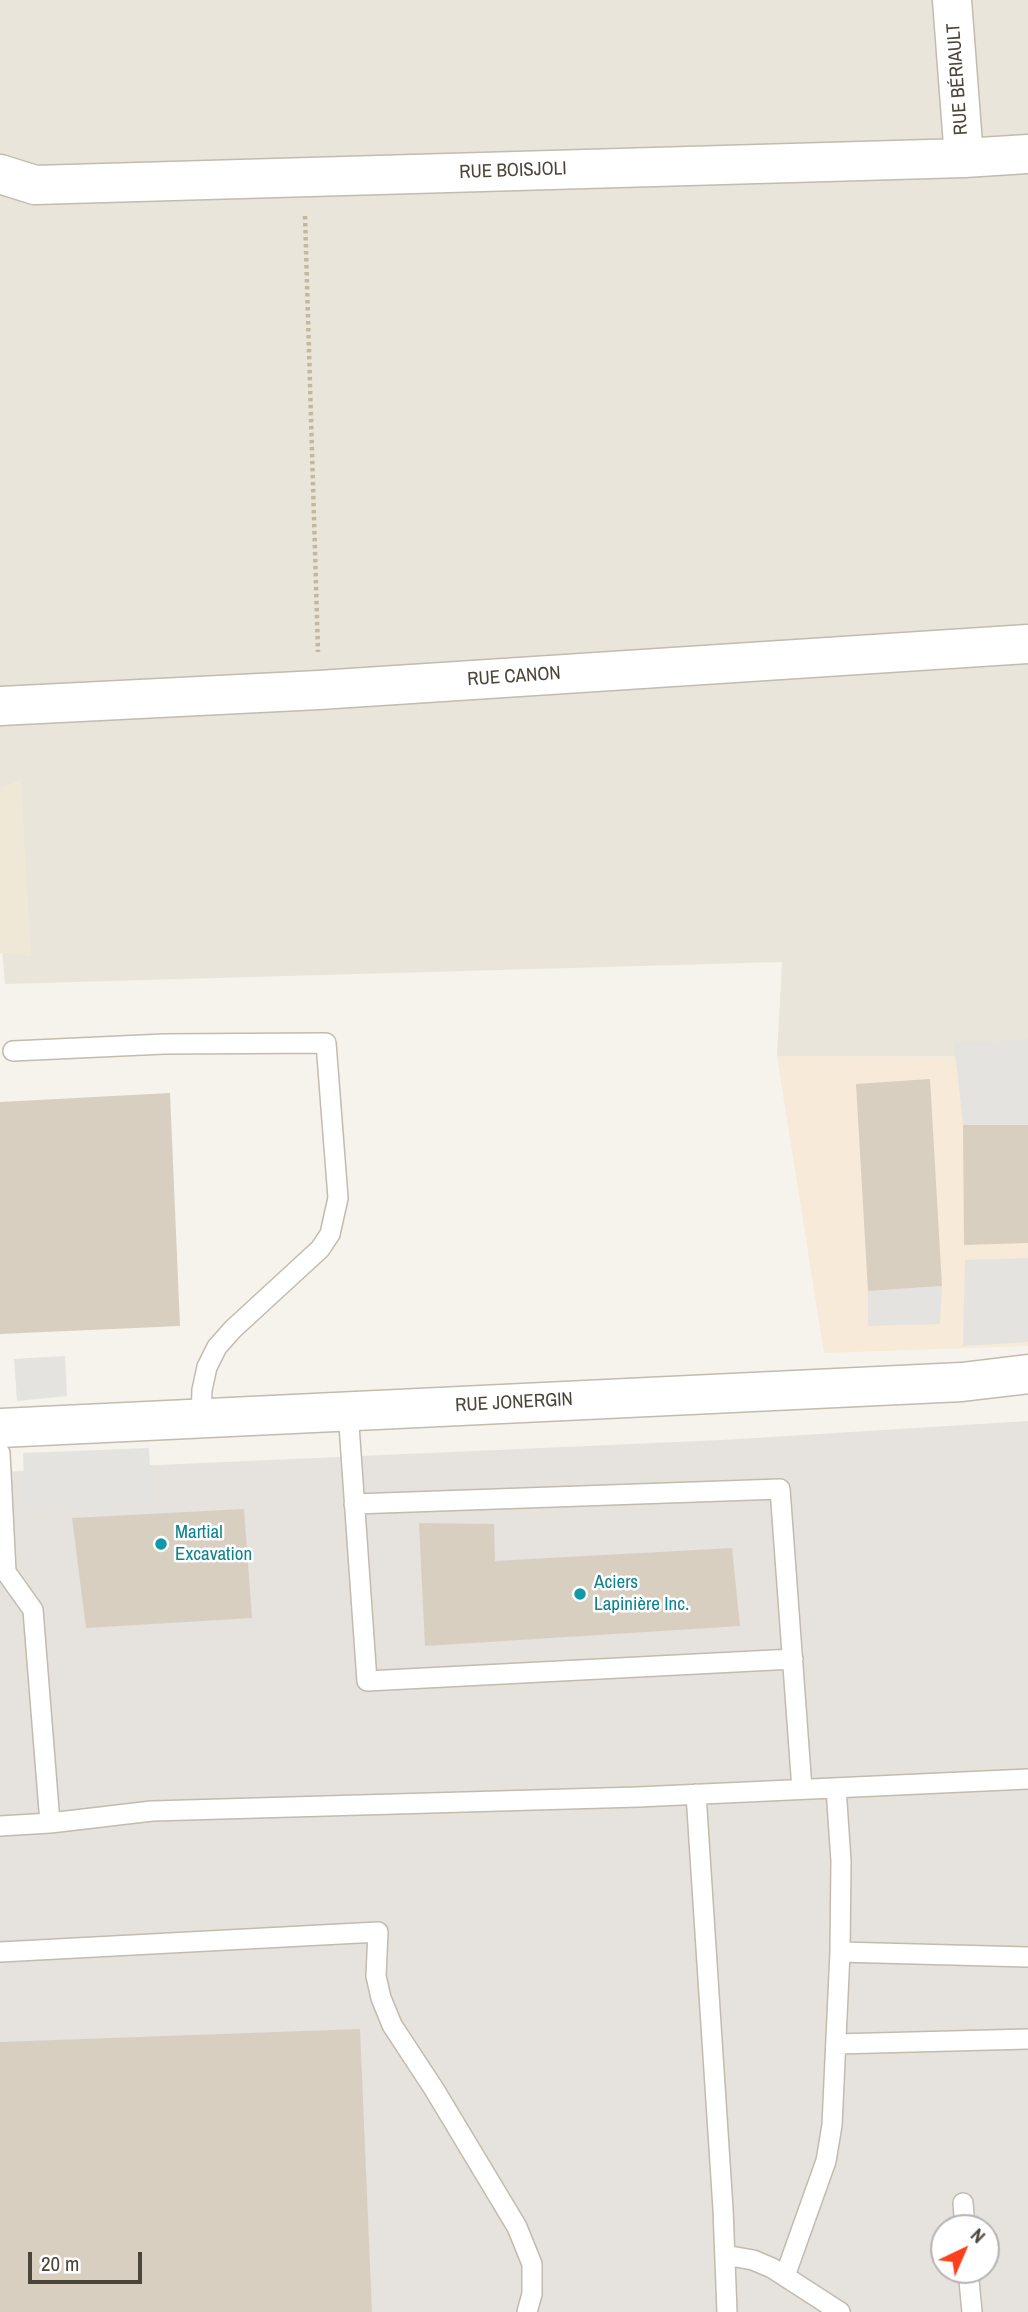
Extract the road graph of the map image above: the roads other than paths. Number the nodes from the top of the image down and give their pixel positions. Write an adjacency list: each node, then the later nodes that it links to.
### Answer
1 (952, 0): 3 (street, RUE BÉRIAULT)
2 (1028, 154): 3 (street, RUE BOISJOLI)
3 (964, 158): 4 (street, RUE BOISJOLI)
4 (0, 174)
5 (1028, 644): 6 (street, RUE CANON)
6 (0, 706)
7 (13, 1051): 10 (lane)
8 (1028, 1374): 9 (street, RUE JONERGIN)
9 (348, 1411): 10 (street, RUE JONERGIN); 13 (lane)
10 (201, 1418): 11 (street, RUE JONERGIN)
11 (0, 1428)
12 (0, 1453): 14 (lane)
13 (354, 1504): 15 (lane); 15 (lane)
14 (3, 1572): 20 (lane)
15 (793, 1659): 18 (lane)
16 (1028, 1779): 17 (lane)
17 (836, 1788): 18 (lane); 23 (lane)
18 (802, 1789): 19 (lane)
19 (696, 1794): 20 (lane); 29 (lane)
20 (50, 1823): 21 (lane)
21 (0, 1826)
22 (0, 1952): 32 (lane)
23 (840, 1952): 24 (lane); 26 (lane)
24 (1028, 1957)
25 (1028, 2039): 26 (lane)
26 (836, 2044): 30 (lane)
27 (963, 2203): 28 (lane)
28 (964, 2214)
29 (725, 2255): 30 (lane); 33 (lane)
30 (785, 2276): 34 (lane)
31 (969, 2284): 35 (lane)
32 (527, 2312)
33 (727, 2312)
34 (840, 2312)
35 (972, 2312)

